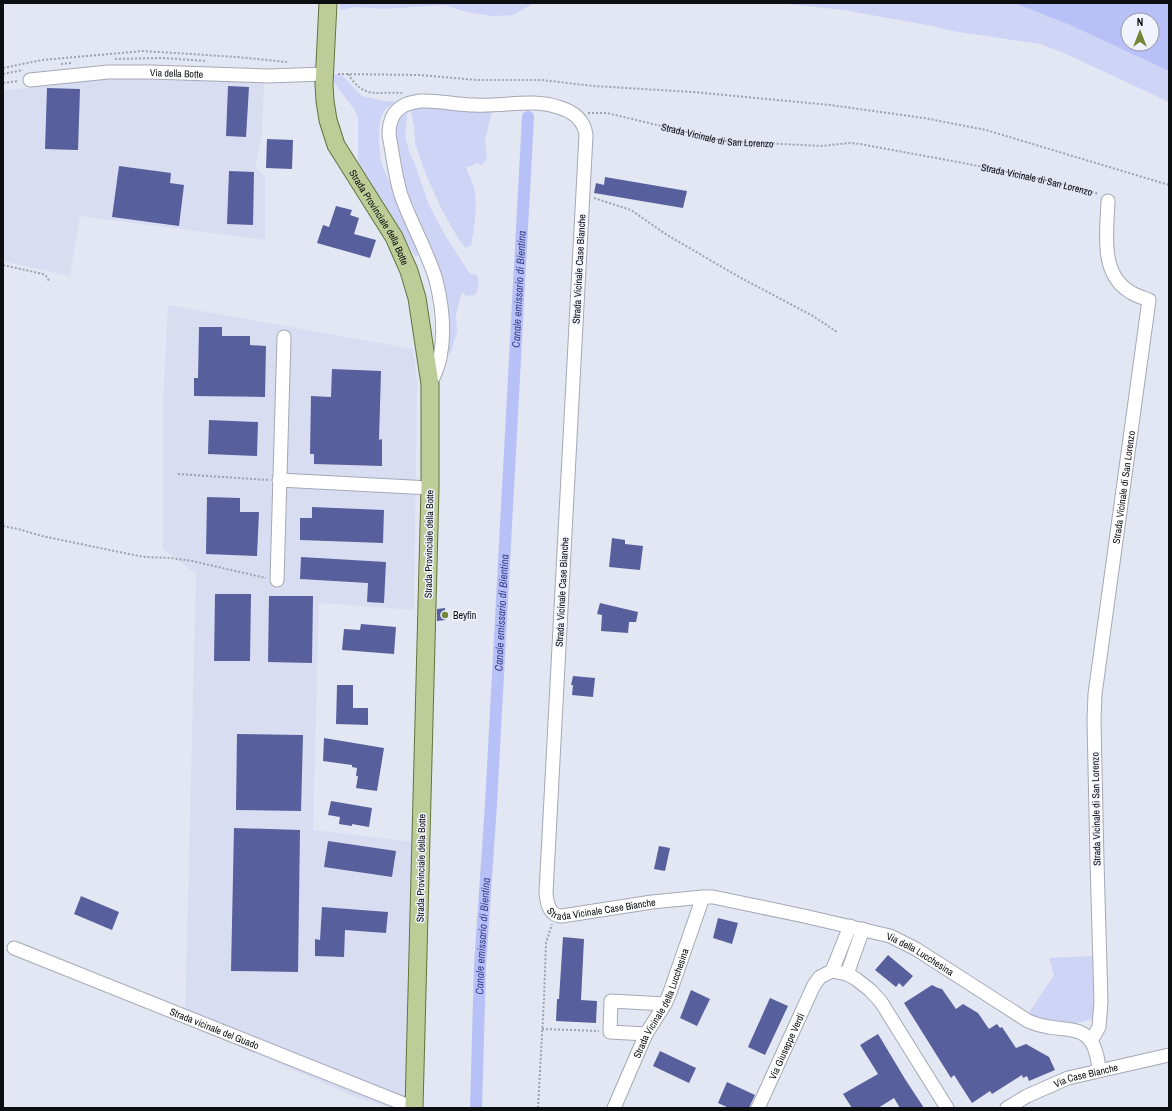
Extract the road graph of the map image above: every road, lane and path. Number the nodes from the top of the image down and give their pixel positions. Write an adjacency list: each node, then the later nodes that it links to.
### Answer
1 (328, 3): 4 (main road, Strada Provinciale della Botte)
2 (291, 63): 3 (path)
3 (3, 68)
4 (324, 74): 5 (path); 6 (street, Via della Botte); 17 (main road, Strada Provinciale della Botte)
5 (348, 74): 8 (path); 10 (path)
6 (30, 80): 7 (path)
7 (3, 83)
8 (407, 94)
9 (579, 119): 11 (street, Strada Vicinale Case Bianche); 12 (path, Strada Vicinale di San Lorenzo); 17 (street)
10 (1169, 185)
11 (583, 192): 15 (path); 24 (street, Strada Vicinale Case Bianche)
12 (1108, 201): 34 (street, Strada Vicinale di San Lorenzo)
13 (3, 265): 14 (path)
14 (49, 281)
15 (837, 332)
16 (284, 337): 19 (street)
17 (430, 384): 20 (main road, Strada Provinciale della Botte)
18 (178, 474): 19 (path)
19 (279, 480): 20 (street); 22 (street)
20 (430, 488): 37 (main road, Strada Provinciale della Botte)
21 (3, 526): 22 (path)
22 (277, 580)
23 (703, 897): 24 (street, Strada Vicinale Case Bianche); 25 (street, Via della Lucchesina); 30 (street, Strada Vicinale della Lucchesina)
24 (555, 915): 31 (path)
25 (850, 926): 26 (street, Via della Lucchesina); 28 (street)
26 (863, 929): 29 (street); 34 (street, Via della Lucchesina)
27 (14, 948): 37 (street, Strada vicinale del Guado)
28 (832, 971): 29 (street); 40 (street, Via Giuseppe Verdi)
29 (847, 974): 41 (street)
30 (665, 1004): 32 (street); 33 (street, Strada Vicinale della Lucchesina)
31 (542, 1030): 32 (path); 38 (path)
32 (610, 1032): 33 (street)
33 (646, 1034): 39 (street, Strada Vicinale della Lucchesina)
34 (1091, 1041): 36 (street)
35 (1169, 1055): 36 (street, Via Case Bianche)
36 (1099, 1070): 42 (street, Via Case Bianche)
37 (414, 1108)
38 (538, 1108)
39 (614, 1108)
40 (758, 1108)
41 (947, 1108)
42 (1007, 1108)

